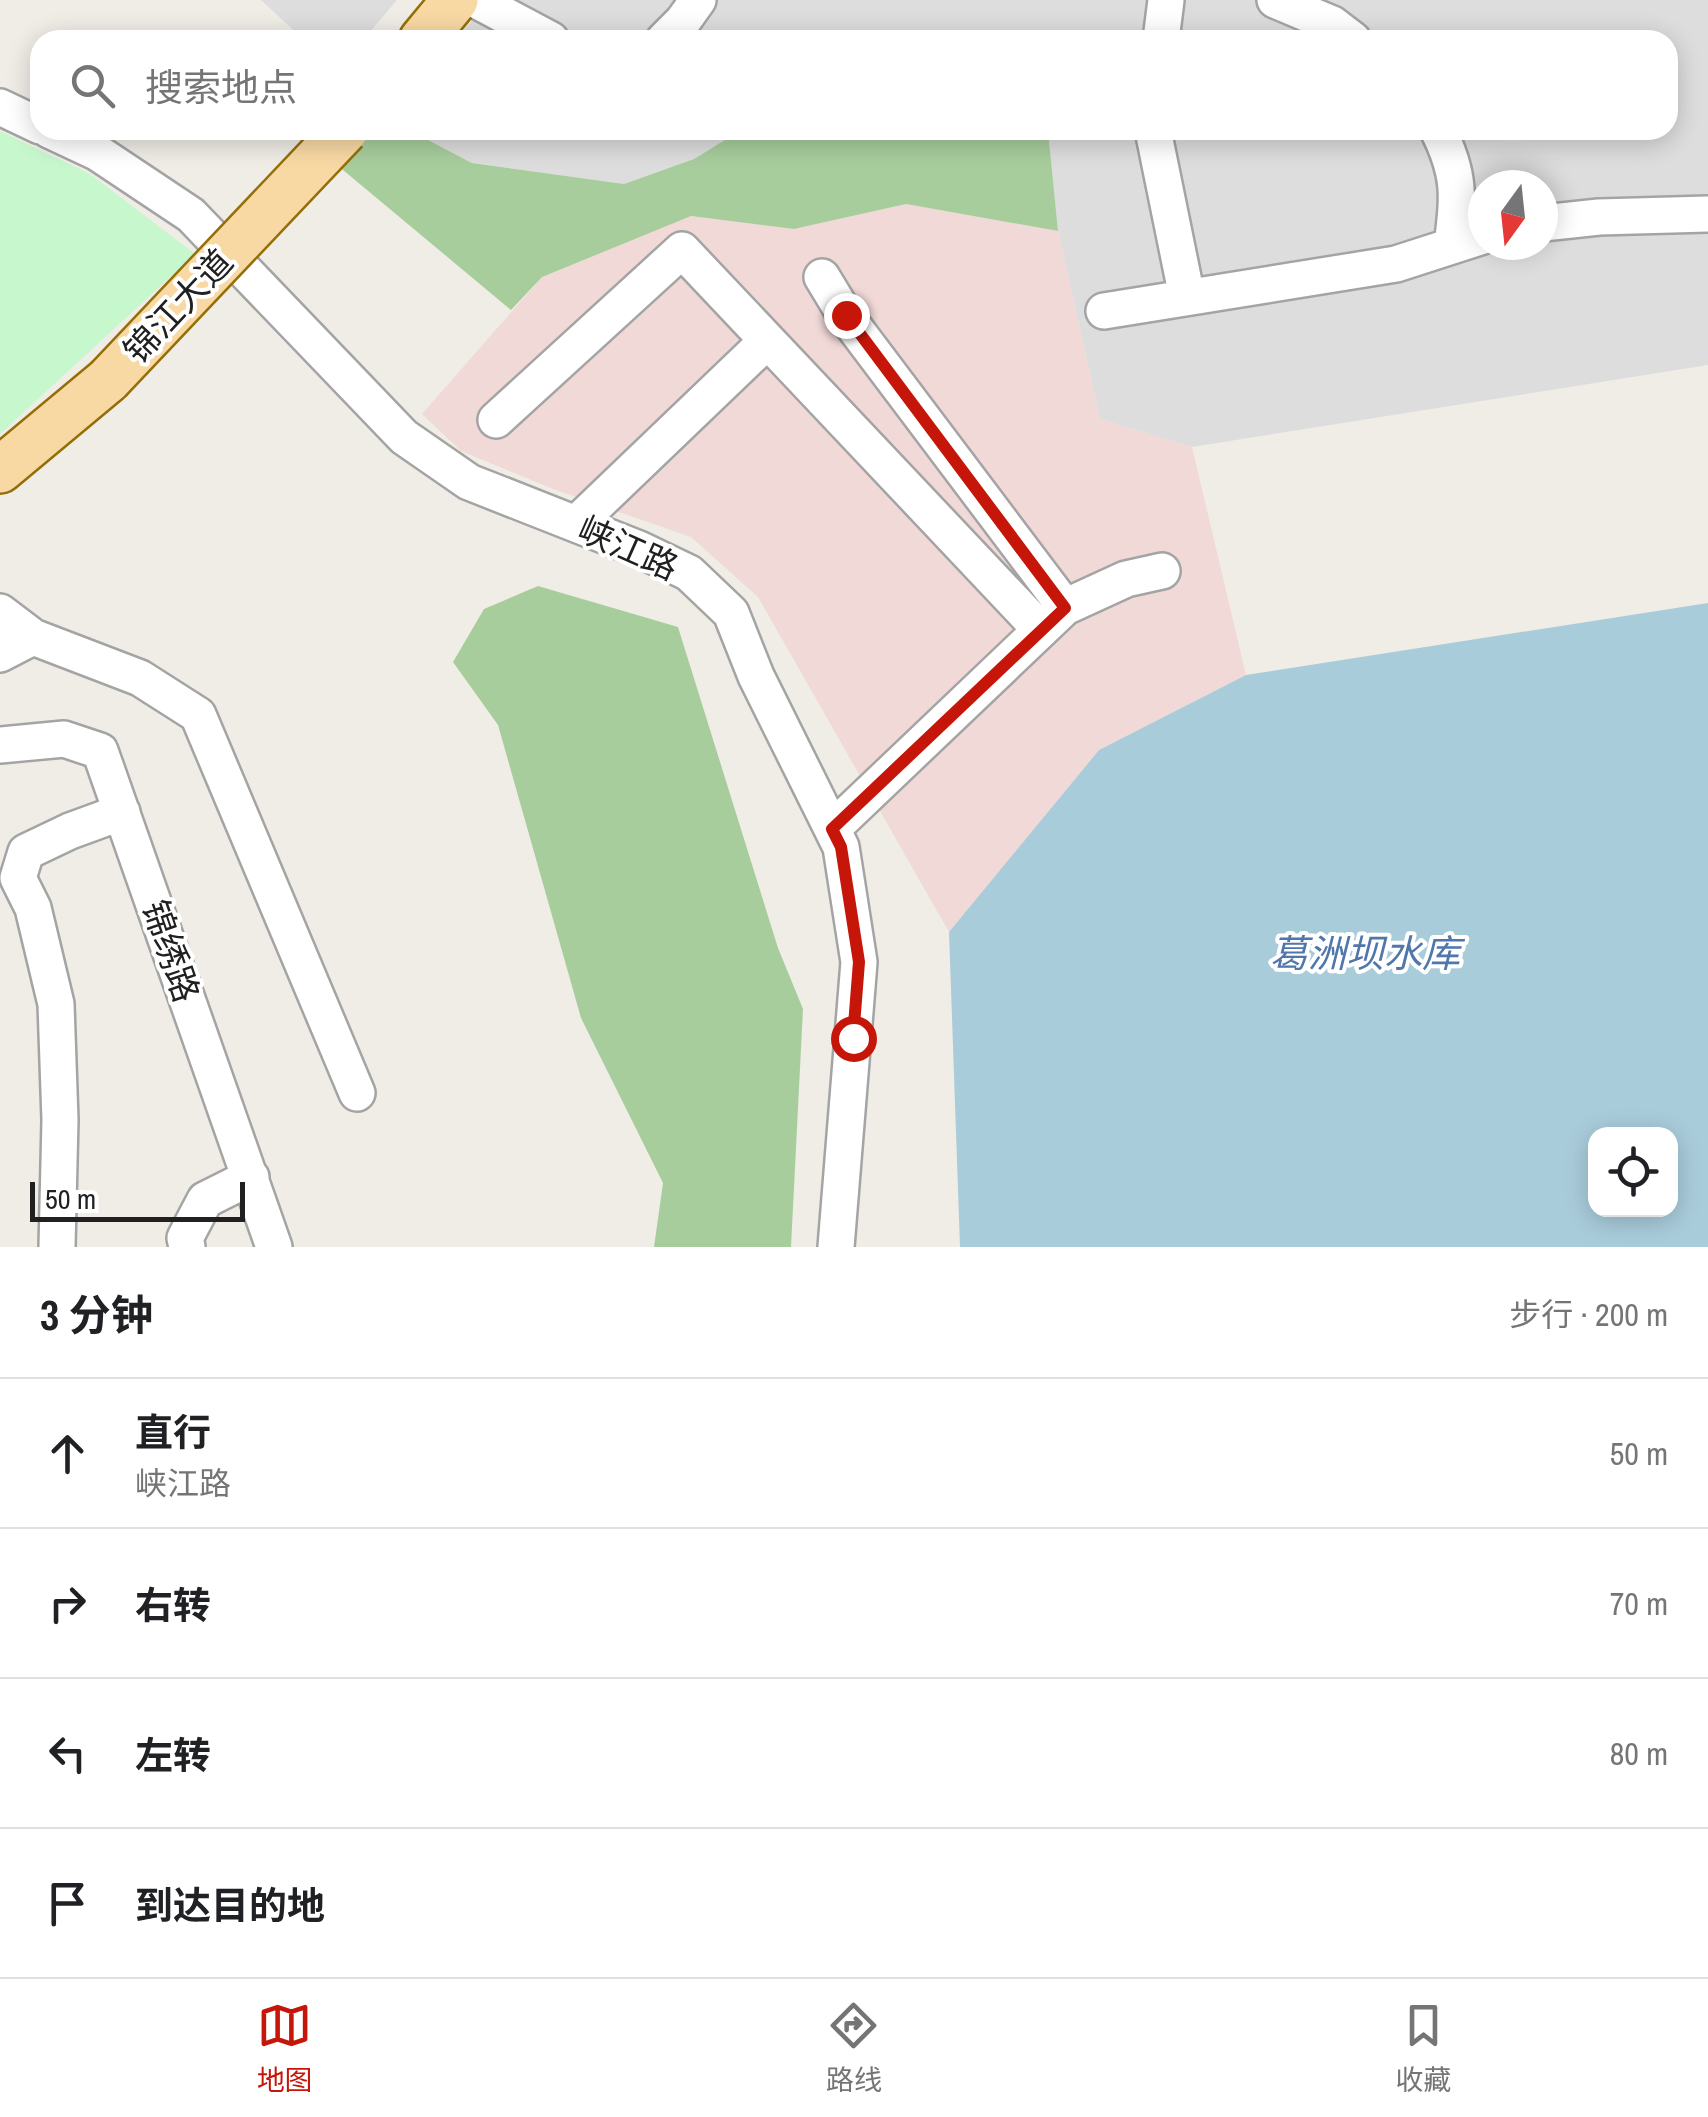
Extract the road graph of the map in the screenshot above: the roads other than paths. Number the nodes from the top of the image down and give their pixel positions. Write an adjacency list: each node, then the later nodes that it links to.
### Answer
1 (455, 0): 6 (main road)
2 (476, 0): 7 (street)
3 (698, 0): 8 (street)
4 (1166, 0): 9 (street)
5 (1275, 0): 10 (street)
6 (430, 30)
7 (532, 30)
8 (675, 30)
9 (1162, 30)
10 (1340, 30)
11 (0, 107): 12 (street)
12 (30, 121)
13 (70, 140): 26 (street, 峡江路)
14 (336, 140): 25 (main road, 锦江大道, bridge)
15 (1155, 140): 21 (street)
16 (1443, 140): 19 (street)
17 (1708, 214): 18 (street)
18 (1558, 221)
19 (1467, 241): 21 (street)
20 (822, 277): 29 (street)
21 (1187, 297): 22 (street)
22 (1104, 311)
23 (767, 341): 24 (street); 26 (street); 29 (street)
24 (496, 420)
25 (0, 470)
26 (576, 524): 34 (street, 峡江路)
27 (1162, 571): 29 (street)
28 (0, 612): 30 (street)
29 (1053, 619): 34 (street)
30 (34, 637): 31 (street); 35 (street)
31 (0, 654)
32 (0, 745): 33 (street, 锦绣路)
33 (122, 812): 36 (street, 锦绣路); 37 (street)
34 (832, 829): 40 (street, 峡江路)
35 (357, 1093)
36 (251, 1178): 38 (street); 39 (street, 锦绣路)
37 (57, 1247)
38 (187, 1247)
39 (274, 1247)
40 (836, 1247)

